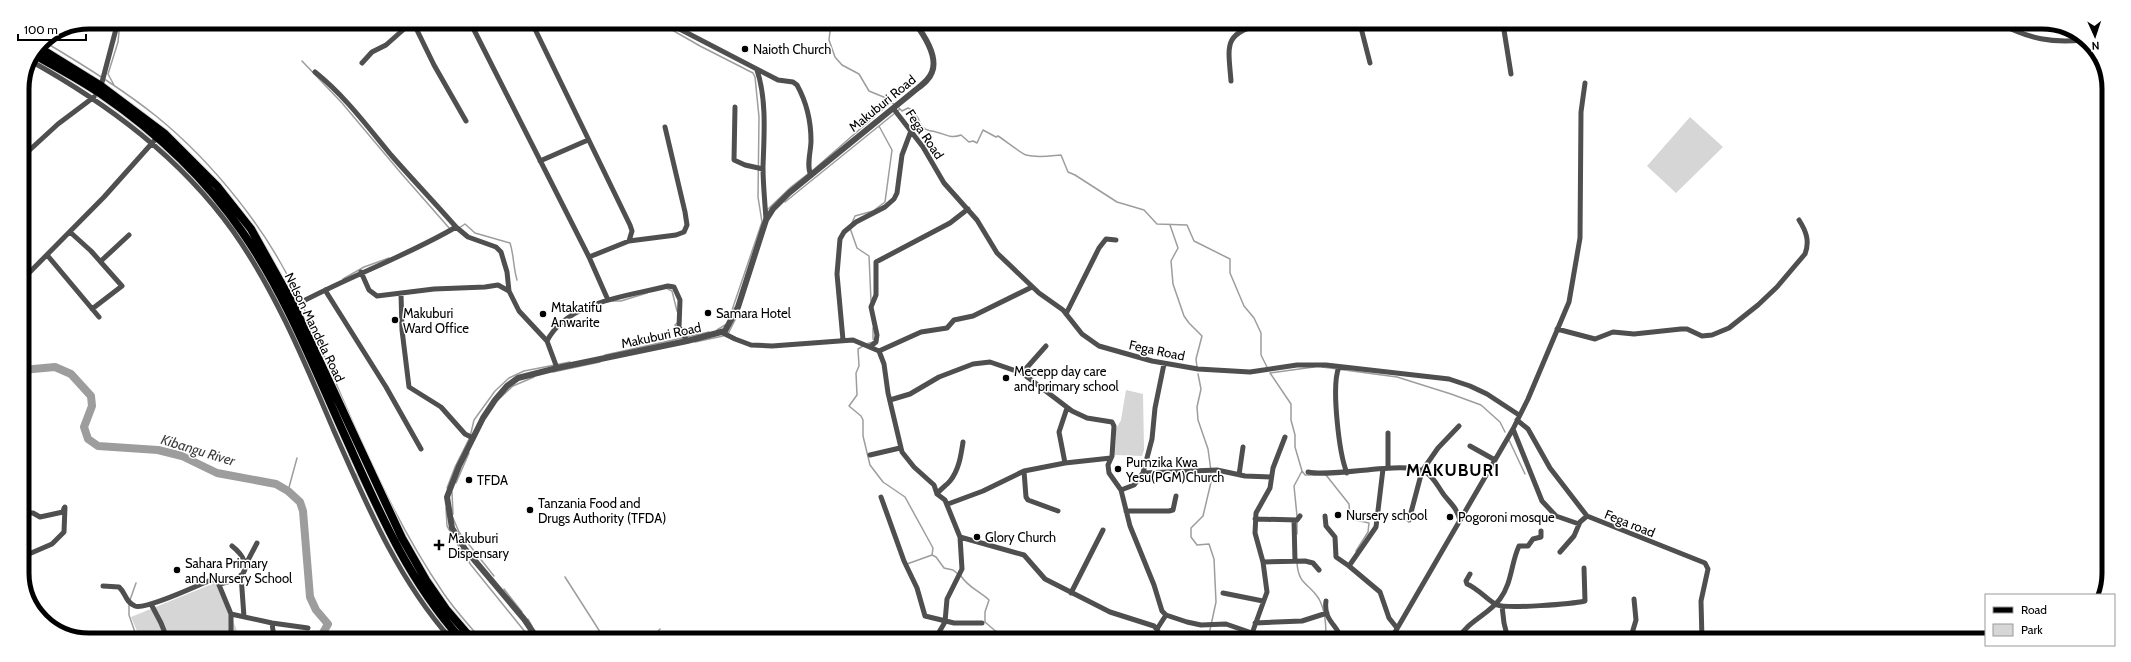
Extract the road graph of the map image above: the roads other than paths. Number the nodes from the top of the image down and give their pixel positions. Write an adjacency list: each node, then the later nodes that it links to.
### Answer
1 (116, 29): 23 (street)
2 (404, 29): 16 (street)
3 (416, 29): 26 (street)
4 (474, 29): 32 (street)
5 (535, 29): 30 (street)
6 (679, 29): 18 (street)
7 (919, 29): 25 (street, Makuburi Road)
8 (1243, 29): 21 (street)
9 (1361, 29): 17 (street)
10 (1504, 29): 20 (street)
11 (2011, 29): 12 (street)
12 (2075, 41)
13 (43, 51): 23 (main road, Nelson Mandela Road)
14 (39, 57): 23 (main road, Nelson Mandela Road)
15 (36, 63): 23 (street)
16 (362, 63)
17 (1370, 63)
18 (757, 70): 33 (street); 34 (street)
19 (315, 72): 39 (street)
20 (1512, 74)
21 (1231, 81)
22 (1585, 83): 58 (street)
23 (98, 92): 29 (main road, Nelson Mandela Road); 31 (street); 35 (main road, Nelson Mandela Road)
24 (735, 107): 33 (street)
25 (893, 108): 28 (street, Fega Road); 34 (street, Makuburi Road)
26 (466, 121)
27 (665, 127): 43 (street)
28 (911, 131): 36 (street, Fega Road); 60 (street)
29 (155, 140): 35 (main road, Nelson Mandela Road); 40 (street); 150 (street)
30 (588, 140): 32 (street); 43 (street)
31 (29, 151)
32 (540, 161): 45 (street)
33 (763, 169): 37 (street)
34 (811, 175): 37 (street, Makuburi Road)
35 (214, 189): 54 (main road, Nelson Mandela Road); 151 (main road, Nelson Mandela Road)
36 (968, 209): 49 (street, Fega Road); 63 (street)
37 (766, 220): 59 (street, Makuburi Road)
38 (1800, 220): 58 (street)
39 (456, 227): 47 (street); 51 (street)
40 (70, 232): 44 (street); 46 (street)
41 (128, 235): 46 (street)
42 (1116, 240): 56 (street)
43 (629, 241): 45 (street)
44 (47, 255): 48 (street); 55 (street)
45 (589, 257): 53 (street)
46 (101, 261): 55 (street)
47 (361, 272): 50 (street); 52 (street)
48 (29, 273)
49 (1032, 287): 56 (street, Fega Road); 65 (street)
50 (325, 290): 54 (street); 82 (street)
51 (509, 291): 52 (street); 61 (street)
52 (401, 294): 77 (street)
53 (608, 300): 61 (street); 62 (street)
54 (294, 306): 152 (main road, Nelson Mandela Road)
55 (92, 309): 57 (street)
56 (1066, 314): 66 (street, Fega Road)
57 (99, 317)
58 (1557, 329): 72 (street)
59 (723, 333): 60 (street); 62 (street, Makuburi Road)
60 (843, 340): 63 (street)
61 (547, 341): 68 (street)
62 (687, 341): 68 (street, Makuburi Road)
63 (872, 346): 65 (street)
64 (1046, 346): 69 (street)
65 (879, 351): 70 (street)
66 (1164, 364): 67 (street, Fega Road); 91 (street)
67 (1339, 367): 72 (street, Fega Road); 92 (street)
68 (557, 368): 77 (street, Makuburi Road)
69 (1022, 373): 70 (street); 71 (street)
70 (890, 400): 81 (street)
71 (1067, 408): 84 (street); 86 (street)
72 (1518, 418): 74 (street); 105 (street, Fega road)
73 (1459, 426): 89 (street)
74 (1513, 429): 85 (street); 110 (street)
75 (1388, 433): 87 (street)
76 (1285, 437): 94 (street)
77 (473, 438): 153 (street, Makuburi Road)
78 (964, 442): 96 (street)
79 (1470, 446): 85 (street)
80 (1244, 447): 93 (street)
81 (900, 448): 83 (street); 96 (street)
82 (421, 449)
83 (870, 455)
84 (1111, 458): 86 (street); 95 (street)
85 (1495, 460): 109 (street)
86 (1065, 463): 88 (street)
87 (1386, 468): 89 (street); 92 (street); 121 (street)
88 (1024, 471): 99 (street); 100 (street)
89 (1422, 471): 108 (street); 109 (street)
90 (1308, 472): 92 (street)
91 (1143, 473): 93 (street); 95 (street)
92 (1347, 473)
93 (1240, 475): 94 (street)
94 (1270, 477): 106 (street)
95 (1121, 490): 101 (street)
96 (937, 494): 99 (street)
97 (1176, 496): 101 (street)
98 (881, 497): 140 (street)
99 (948, 504): 113 (street)
100 (1058, 511)
101 (1126, 511): 138 (street)
102 (29, 513): 117 (street)
103 (1300, 516): 107 (street)
104 (1325, 516): 121 (street)
105 (1586, 516): 110 (street); 162 (street, Fega road)
106 (1255, 519): 107 (street); 119 (street)
107 (1294, 520): 118 (street)
108 (1409, 520)
109 (1460, 520): 145 (street)
110 (1579, 524): 116 (street)
111 (1103, 530): 128 (street)
112 (1542, 532): 134 (street)
113 (960, 537): 128 (street); 140 (street)
114 (257, 543): 120 (street)
115 (232, 546): 120 (street)
116 (1560, 552)
117 (29, 554)
118 (1295, 561): 119 (street); 123 (street)
119 (1263, 562): 131 (street)
120 (245, 566): 125 (street)
121 (1349, 566): 145 (street)
122 (1584, 568): 135 (street)
123 (1319, 570)
124 (1470, 574): 134 (street)
125 (241, 575): 126 (street); 139 (street)
126 (220, 584): 133 (street); 137 (street)
127 (103, 586): 133 (street)
128 (1071, 593): 146 (street)
129 (1223, 593): 131 (street)
130 (1634, 599): 161 (street)
131 (1263, 601): 143 (street)
132 (1326, 601): 136 (street)
133 (151, 604): 147 (street)
134 (1495, 604): 135 (street); 159 (street)
135 (1502, 606): 160 (street)
136 (1327, 613): 143 (street); 157 (street)
137 (231, 614): 139 (street); 148 (street)
138 (1166, 616): 146 (street); 156 (street)
139 (244, 617): 141 (street)
140 (945, 622): 142 (street); 154 (street)
141 (272, 623): 144 (street); 149 (street)
142 (982, 623)
143 (1255, 623): 156 (street)
144 (308, 628)
145 (1397, 628): 158 (street)
146 (1157, 629): 155 (street)
147 (165, 633)
148 (231, 633)
149 (273, 633)
150 (446, 633)
151 (456, 633)
152 (467, 633)
153 (533, 633)
154 (939, 633)
155 (1157, 633)
156 (1252, 633)
157 (1339, 633)
158 (1395, 633)
159 (1462, 633)
160 (1506, 633)
161 (1632, 633)
162 (1702, 633)

